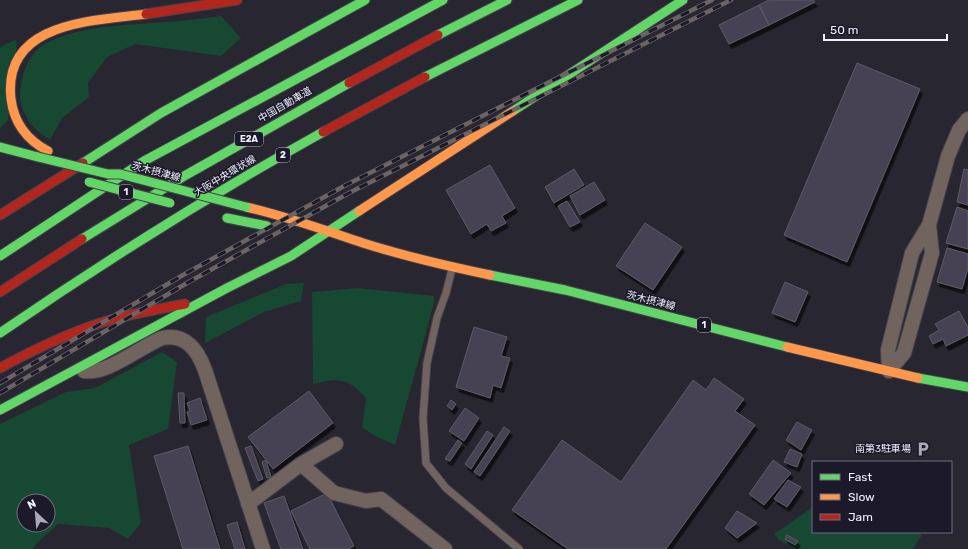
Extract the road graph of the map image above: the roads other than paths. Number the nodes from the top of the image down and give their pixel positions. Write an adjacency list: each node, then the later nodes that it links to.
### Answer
1 (237, 0): 10 (main road)
2 (365, 0): 12 (main road)
3 (443, 0): 18 (main road, 中国自動車道)
4 (506, 0): 20 (main road, 中国自動車道 / E2A)
5 (578, 0): 22 (main road, 大阪中央環状線 / 2)
6 (683, 0): 17 (main road)
7 (968, 119): 14 (street)
8 (0, 147): 10 (main road, 茨木摂津線 / 1, bridge)
9 (47, 171): 11 (main road, 1, bridge)
10 (120, 174): 17 (main road, 茨木摂津線 / 1, bridge)
11 (205, 212)
12 (0, 216)
13 (224, 217): 15 (main road)
14 (929, 225): 25 (street); 25 (street)
15 (276, 227)
16 (297, 231): 17 (main road, 茨木摂津線 / 1)
17 (329, 232): 19 (main road, 茨木摂津線 / 1); 21 (main road)
18 (0, 256)
19 (452, 267): 25 (main road, 茨木摂津線 / 1); 33 (lane)
20 (0, 292)
21 (202, 301): 23 (main road); 24 (main road)
22 (0, 333)
23 (0, 368)
24 (77, 370): 27 (main road); 30 (street)
25 (889, 371): 26 (main road, 茨木摂津線 / 1)
26 (968, 387)
27 (0, 410)
28 (336, 444): 29 (street)
29 (301, 464): 30 (street); 32 (street)
30 (248, 504): 31 (street)
31 (263, 549)
32 (446, 549)
33 (519, 549)

